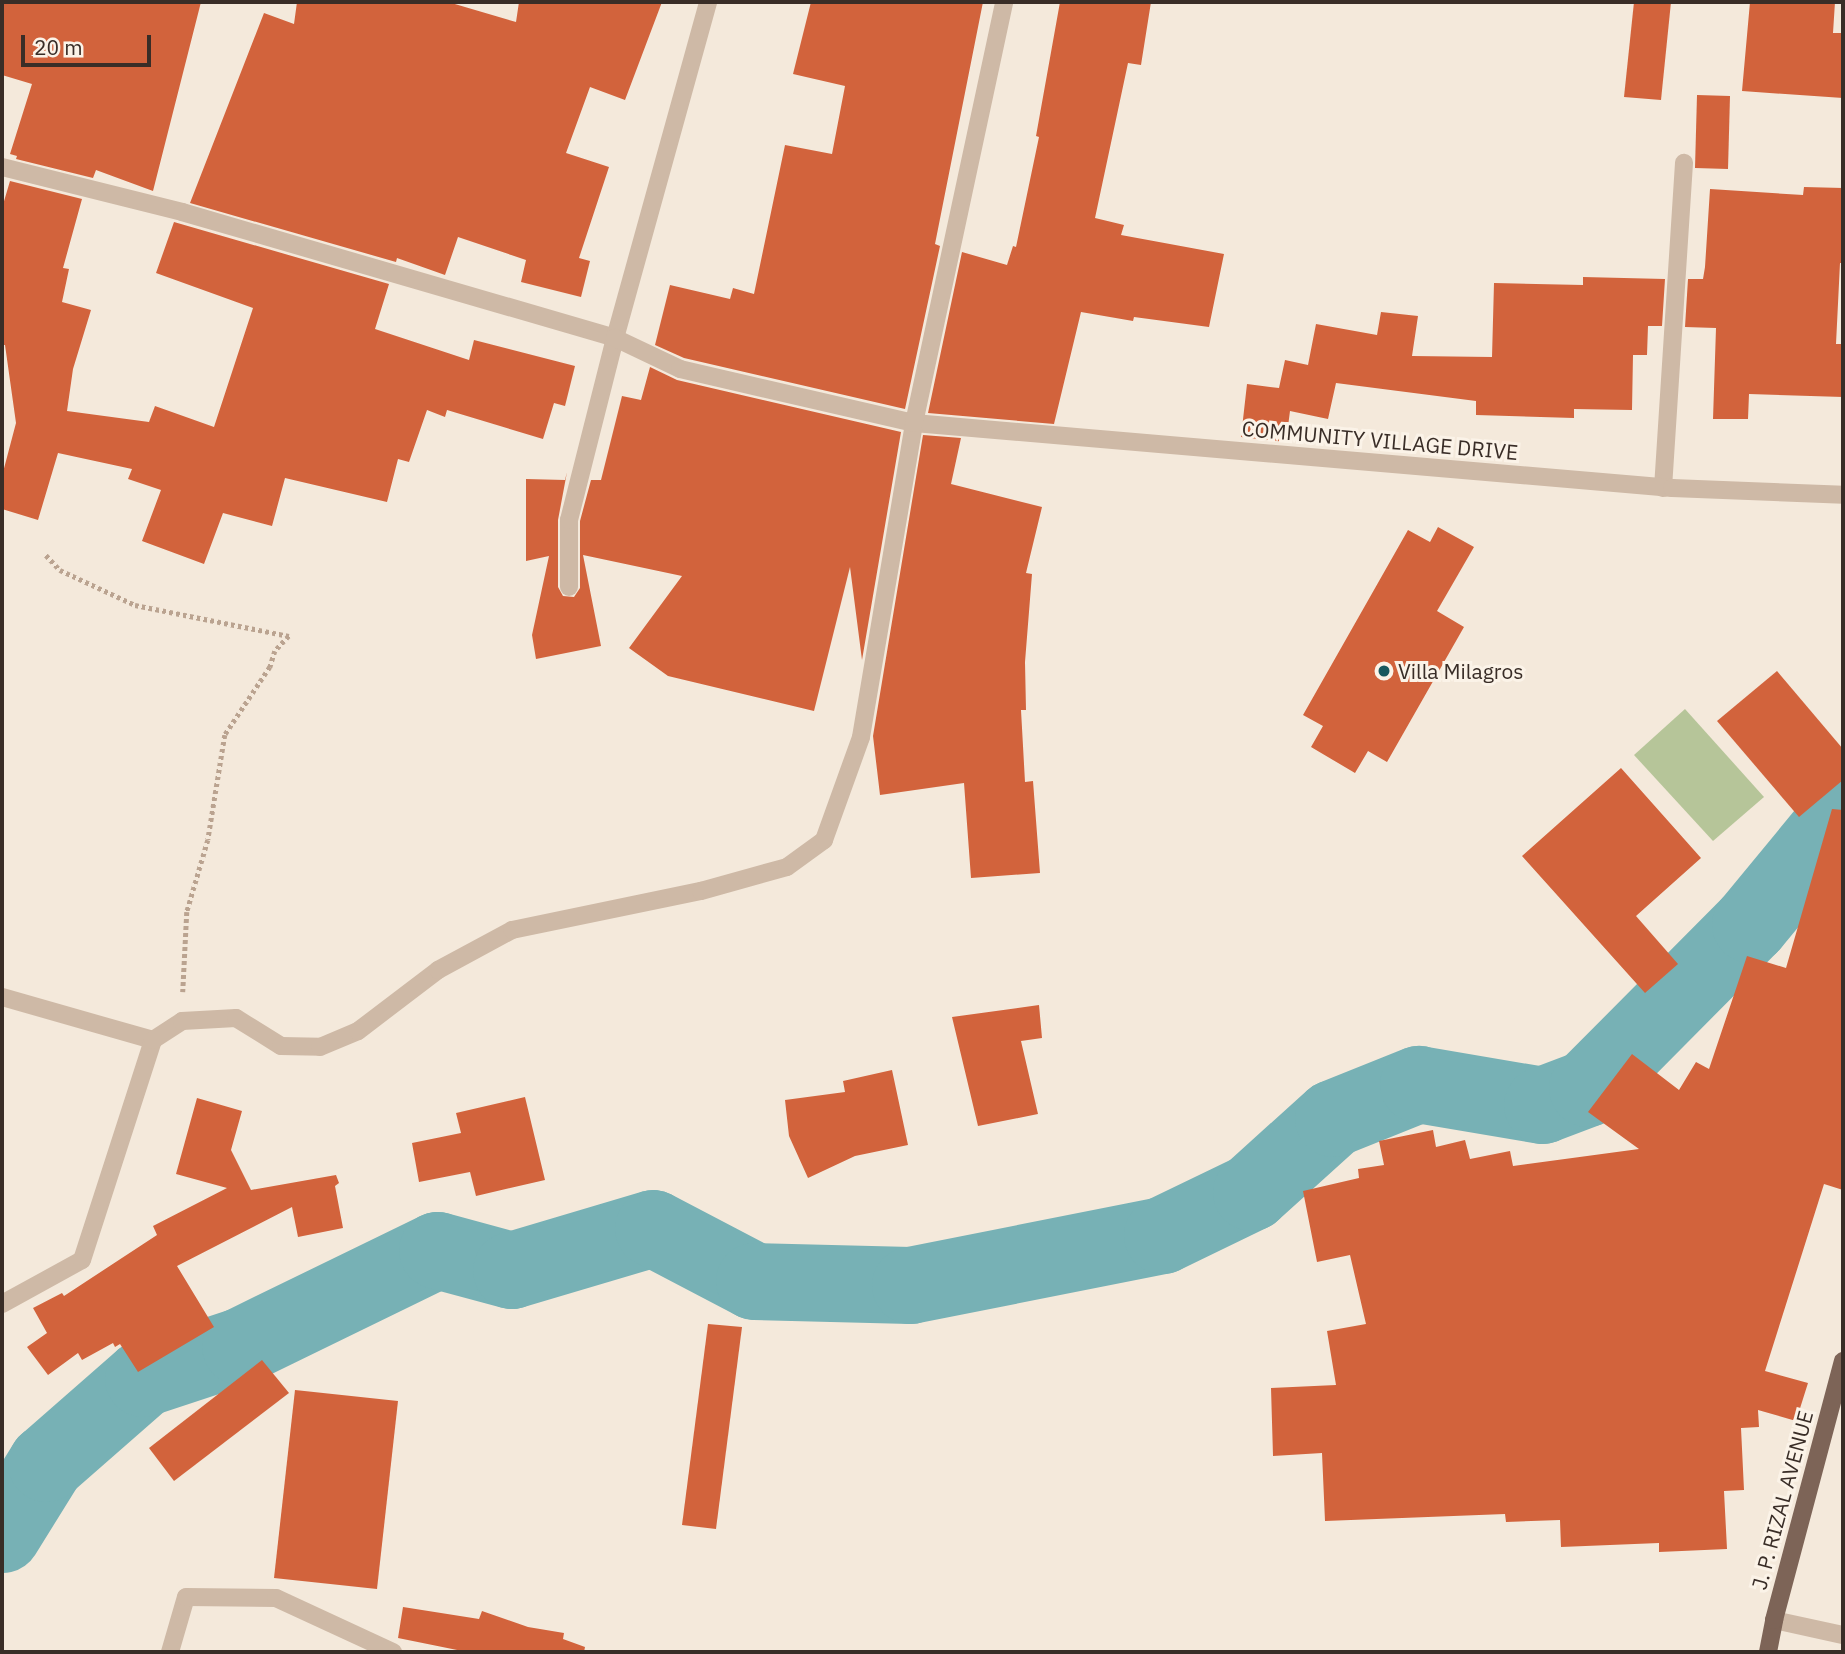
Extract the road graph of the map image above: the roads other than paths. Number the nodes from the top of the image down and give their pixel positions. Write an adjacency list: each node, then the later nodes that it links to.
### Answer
1 (708, 2): 5 (street)
2 (1004, 2): 6 (street)
3 (1684, 163): 7 (street)
4 (2, 167): 5 (street, COMMUNITY VILLAGE DRIVE)
5 (615, 338): 6 (street, COMMUNITY VILLAGE DRIVE); 9 (street)
6 (914, 423): 7 (street, COMMUNITY VILLAGE DRIVE); 11 (street)
7 (1663, 488): 8 (street, COMMUNITY VILLAGE DRIVE)
8 (1843, 495)
9 (569, 587)
10 (2, 997): 11 (street)
11 (153, 1040): 12 (street)
12 (2, 1304)
13 (1843, 1361): 14 (main road, J. P. RIZAL AVENUE)
14 (1774, 1620): 15 (street); 18 (main road, J. P. RIZAL AVENUE)
15 (1843, 1635)
16 (170, 1652): 17 (street)
17 (393, 1652)
18 (1768, 1652)

